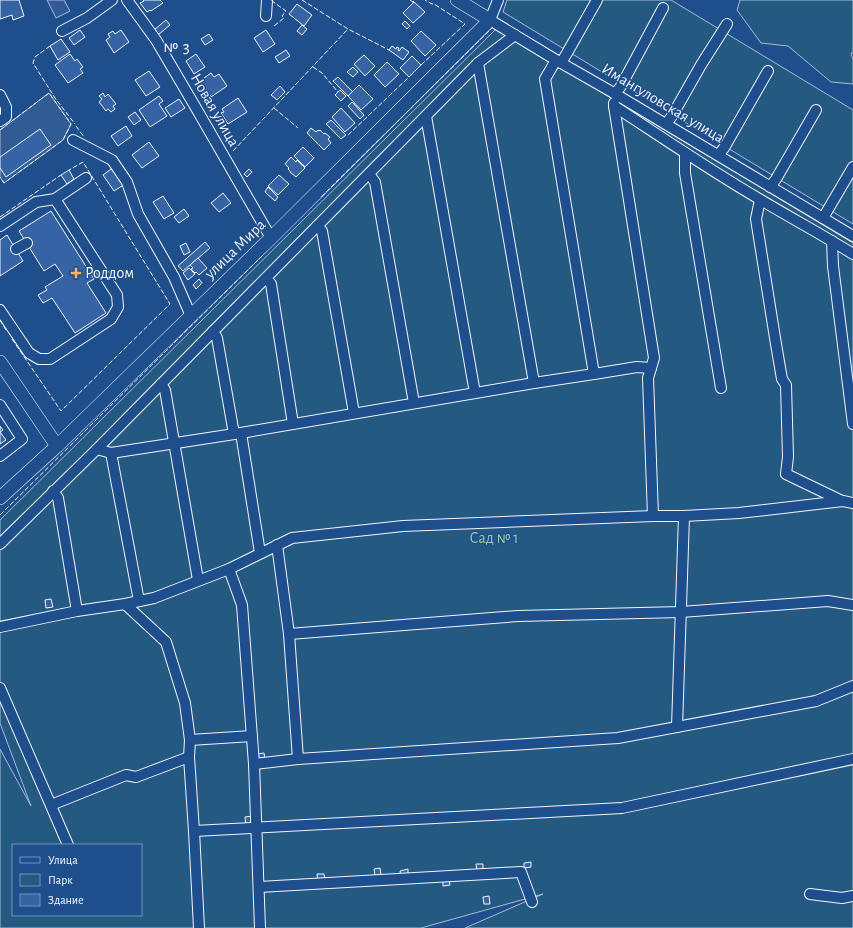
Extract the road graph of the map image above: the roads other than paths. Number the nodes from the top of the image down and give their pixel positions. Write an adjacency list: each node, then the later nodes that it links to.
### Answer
1 (112, 0): 11 (street)
2 (127, 0): 36 (street, Новая улица)
3 (267, 0): 8 (street)
4 (456, 0): 9 (main road, Имангуловская улица)
5 (498, 0): 9 (street)
6 (597, 0): 13 (street)
7 (663, 8): 16 (street)
8 (266, 16)
9 (490, 20): 12 (street, Имангуловская улица); 36 (main road, улица Мира)
10 (727, 24): 22 (street)
11 (62, 31)
12 (516, 34): 13 (street, Имангуловская улица); 14 (street)
13 (558, 61): 16 (street, Имангуловская улица); 47 (street)
14 (478, 63): 20 (street); 48 (street)
15 (768, 71): 25 (street)
16 (614, 93): 18 (street); 22 (street, Имангуловская улица)
17 (0, 96): 21 (street)
18 (614, 106): 24 (street); 45 (street)
19 (816, 110): 29 (street)
20 (426, 116): 27 (street); 51 (street)
21 (0, 121)
22 (666, 124): 25 (street, Имангуловская улица)
23 (73, 140): 43 (street)
24 (685, 153): 31 (street); 50 (street)
25 (718, 156): 29 (street, Имангуловская улица)
26 (853, 167): 32 (street)
27 (369, 174): 34 (street); 52 (street)
28 (86, 178): 30 (street)
29 (770, 187): 32 (street, Имангуловская улица)
30 (54, 199): 33 (street); 42 (street)
31 (760, 200): 37 (street); 66 (street)
32 (823, 218): 35 (street, Имангуловская улица)
33 (0, 226)
34 (317, 226): 41 (street); 54 (street)
35 (853, 236)
36 (271, 238): 43 (main road, улица Мира)
37 (832, 241): 40 (street); 56 (street)
38 (27, 243): 39 (street)
39 (16, 249)
40 (853, 254)
41 (266, 278): 44 (street); 55 (street)
42 (0, 310)
43 (191, 316): 59 (main road, улица Мира)
44 (213, 331): 49 (street); 57 (street)
45 (651, 368): 47 (street); 67 (street)
46 (2, 371): 59 (main road)
47 (594, 374): 48 (street)
48 (534, 382): 51 (street)
49 (161, 384): 58 (street); 60 (street)
50 (722, 388)
51 (475, 393): 52 (street)
52 (414, 403): 54 (street)
53 (0, 405): 62 (street)
54 (354, 413): 55 (street)
55 (293, 424): 57 (street)
56 (853, 424)
57 (237, 434): 58 (street); 71 (street)
58 (174, 443): 61 (street); 73 (street)
59 (57, 446): 65 (main road, улица Мира)
60 (97, 449): 61 (street); 63 (street)
61 (111, 453): 74 (street)
62 (0, 456)
63 (53, 491): 69 (street); 77 (street)
64 (853, 496): 66 (street)
65 (0, 498)
66 (848, 502): 68 (street)
67 (653, 516): 68 (street); 70 (street)
68 (684, 516): 78 (street)
69 (0, 544)
70 (277, 545): 71 (street); 80 (street)
71 (260, 553): 72 (street)
72 (229, 569): 73 (street); 84 (street)
73 (198, 580): 74 (street)
74 (139, 601): 75 (street)
75 (125, 604): 77 (street); 85 (street)
76 (853, 605): 78 (street)
77 (77, 611): 79 (street)
78 (681, 612): 80 (street); 83 (street)
79 (0, 627)
80 (288, 634): 87 (street)
81 (853, 686): 83 (street)
82 (0, 688): 90 (street)
83 (677, 727): 87 (street)
84 (252, 736): 85 (street); 89 (street)
85 (190, 740): 86 (street)
86 (189, 757): 90 (street); 92 (street)
87 (298, 759): 89 (street)
88 (853, 760): 91 (street)
89 (254, 764): 91 (street)
90 (51, 805): 93 (street)
91 (257, 828): 92 (street); 94 (street)
92 (194, 831): 98 (street)
93 (68, 844)
94 (259, 887): 97 (street); 99 (street)
95 (810, 894): 96 (street)
96 (853, 896)
97 (532, 902)
98 (199, 928)
99 (260, 928)

